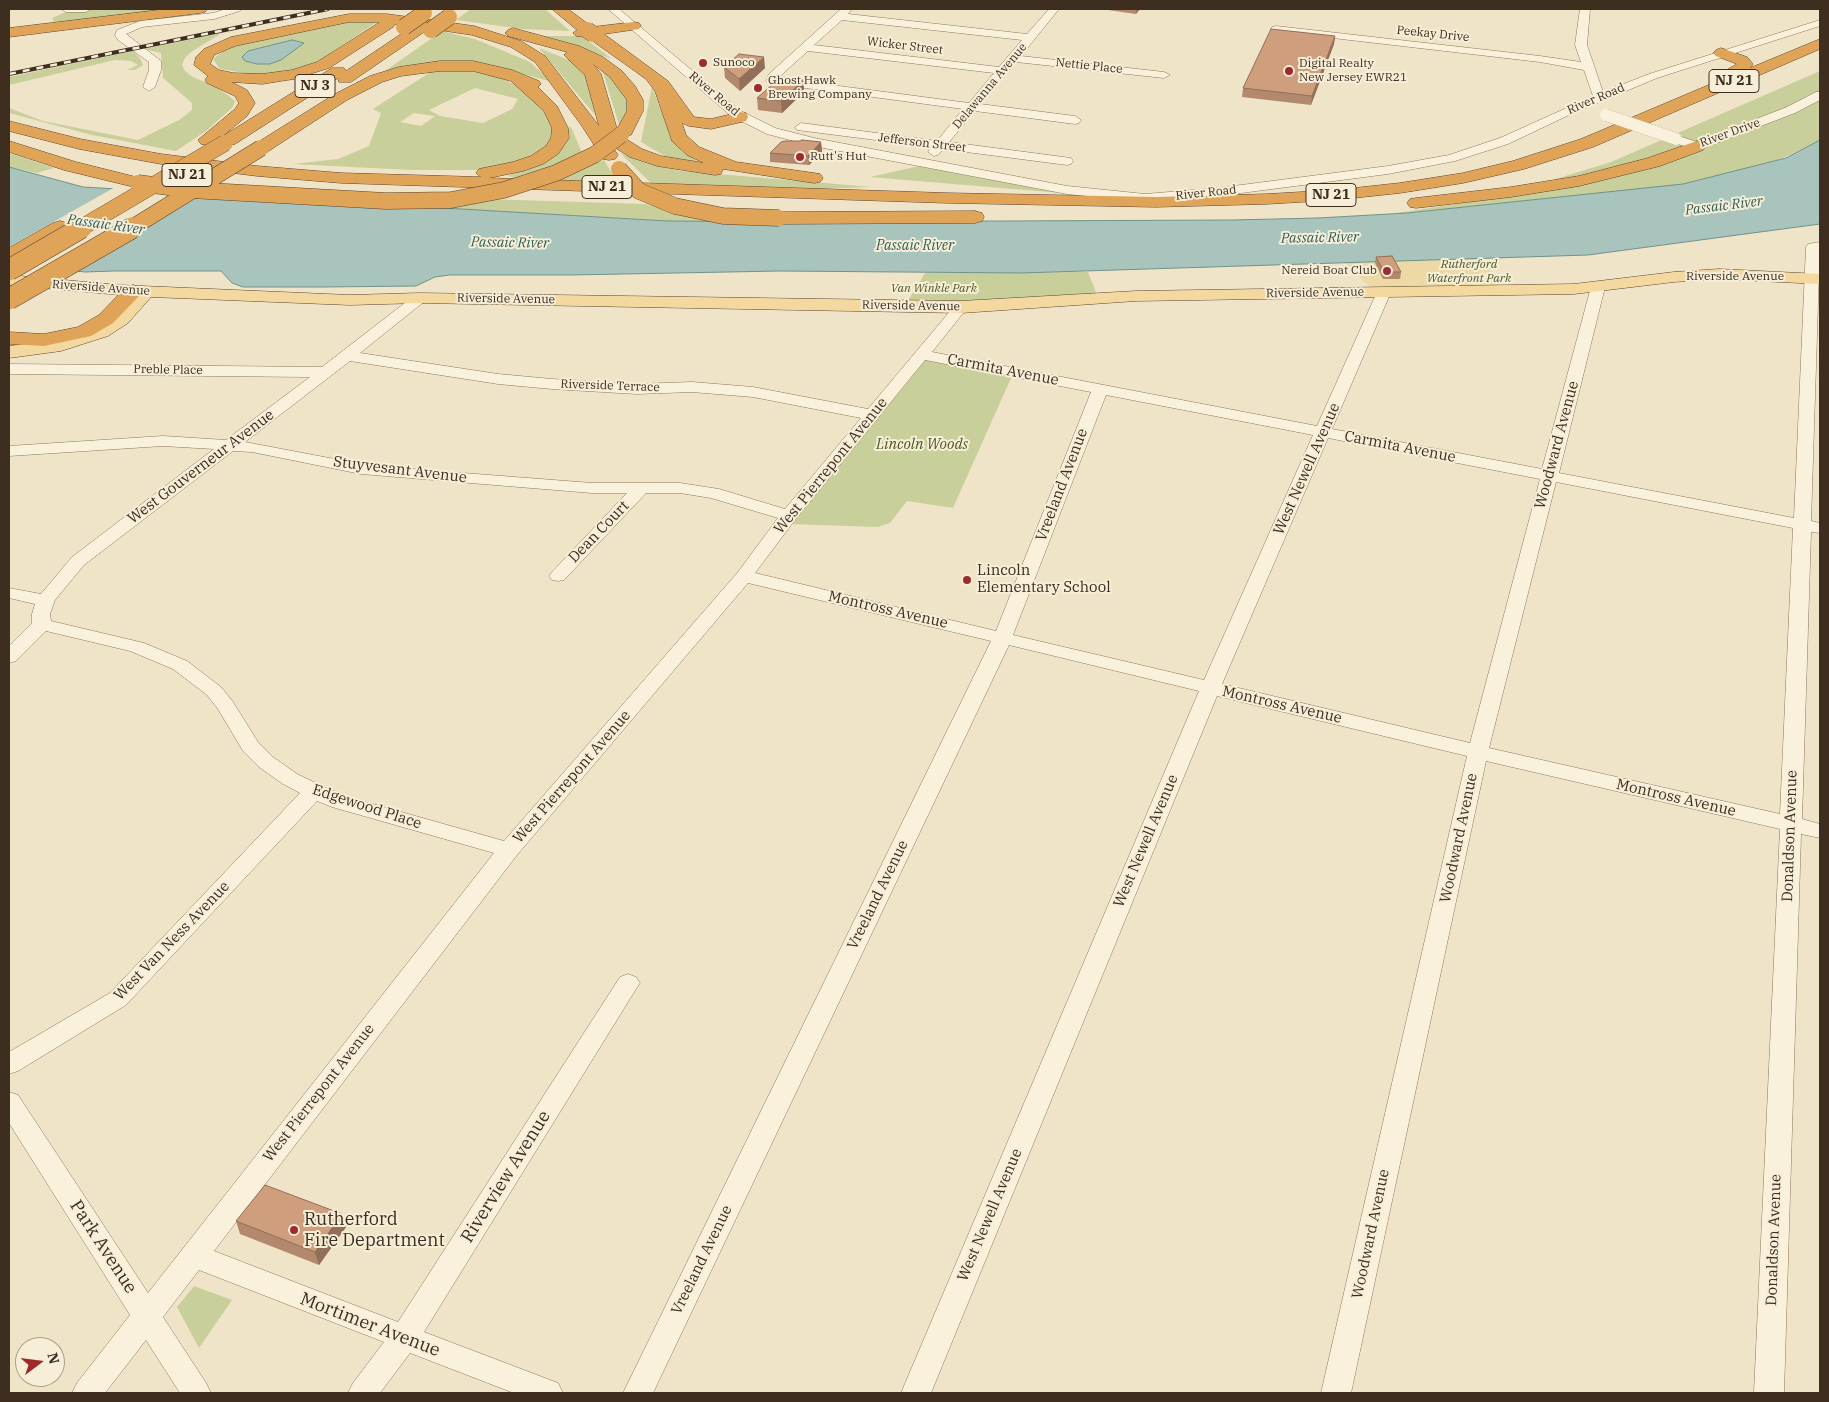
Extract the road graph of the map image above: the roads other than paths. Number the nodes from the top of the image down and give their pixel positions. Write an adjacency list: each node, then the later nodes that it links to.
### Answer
1 (69, 9): 2 (street)
2 (86, 9)
3 (200, 9): 15 (highway)
4 (236, 9): 32 (street)
5 (559, 9): 16 (highway)
6 (613, 9): 12 (street, River Road)
7 (1054, 9): 18 (street, Delawanna Avenue)
8 (1585, 9): 25 (street)
9 (843, 13): 18 (street); 21 (street)
10 (426, 17): 19 (highway); 35 (highway); 45 (highway, NJ 3)
11 (1820, 23): 22 (street, River Road)
12 (634, 26): 14 (highway); 38 (street, River Road)
13 (1276, 30): 25 (street, Peekay Drive)
14 (502, 31): 17 (highway); 45 (highway)
15 (9, 32)
16 (590, 32): 28 (highway); 43 (highway)
17 (524, 36): 43 (highway); 53 (highway)
18 (1030, 38): 24 (street, Delawanna Avenue)
19 (361, 42): 45 (highway); 49 (highway)
20 (1820, 44): 39 (highway, NJ 21)
21 (805, 47): 26 (street, Wicker Street); 36 (street)
22 (1721, 53): 31 (street, River Road); 39 (highway)
23 (1820, 57): 55 (highway, NJ 21)
24 (1013, 58): 26 (street, Delawanna Avenue); 27 (street, Nettie Place)
25 (1588, 67): 30 (street)
26 (1002, 71): 36 (street, Delawanna Avenue)
27 (1164, 74)
28 (652, 76): 38 (highway); 53 (highway)
29 (516, 77): 35 (highway); 49 (highway); 52 (highway)
30 (1592, 80): 31 (street); 34 (street)
31 (1632, 84): 34 (street, River Road)
32 (149, 87)
33 (1820, 95): 48 (street, River Drive)
34 (1599, 98): 37 (street, River Road)
35 (326, 106): 64 (highway, bridge)
36 (973, 106): 40 (street); 46 (street, Delawanna Avenue)
37 (1580, 106): 48 (street, River Drive, bridge); 51 (street, River Road)
38 (740, 117): 51 (street, River Road)
39 (1647, 118): 54 (highway, NJ 21)
40 (1075, 120)
41 (777, 124): 46 (street, Jefferson Street)
42 (9, 126): 52 (highway, NJ 21)
43 (623, 133): 47 (highway, bridge)
44 (9, 139): 56 (highway, NJ 21)
45 (225, 143): 59 (highway); 63 (highway, NJ 3, bridge); 67 (highway, NJ 3)
46 (940, 145): 50 (street, Jefferson Street); 51 (street, Delawanna Avenue)
47 (9, 146)
48 (1697, 146): 55 (highway)
49 (614, 162): 57 (highway, bridge)
50 (1066, 162)
51 (925, 163)
52 (210, 166): 54 (highway, NJ 21)
53 (841, 180): 54 (highway)
54 (1003, 199)
55 (1307, 206): 56 (highway, NJ 21)
56 (1235, 210): 58 (highway)
57 (992, 217)
58 (1024, 217)
59 (60, 227): 61 (highway); 62 (highway)
60 (1820, 246): 65 (street, Donaldson Avenue)
61 (9, 252)
62 (9, 256)
63 (9, 270)
64 (59, 272): 72 (highway, bridge); 73 (highway, bridge)
65 (1816, 278): 68 (main road, Riverside Avenue); 89 (street, Donaldson Avenue)
66 (9, 280): 69 (main road, Riverside Avenue)
67 (9, 285)
68 (1598, 287): 70 (main road, Riverside Avenue); 86 (street, Woodward Avenue)
69 (140, 291): 71 (main road, Riverside Avenue); 75 (highway); 76 (main road)
70 (1384, 292): 74 (main road, Riverside Avenue); 83 (street, West Newell Avenue)
71 (420, 298): 74 (main road, Riverside Avenue); 78 (street, West Gouverneur Avenue)
72 (9, 299)
73 (9, 306)
74 (962, 307): 77 (street, West Pierrepont Avenue)
75 (9, 338)
76 (9, 352)
77 (922, 355): 81 (street, Carmita Avenue); 82 (street, West Pierrepont Avenue)
78 (347, 356): 80 (street, West Gouverneur Avenue); 82 (street, Riverside Terrace)
79 (9, 369): 80 (street, Preble Place)
80 (326, 372): 84 (street, West Gouverneur Avenue)
81 (1100, 389): 83 (street, Carmita Avenue); 95 (street, Vreeland Avenue)
82 (872, 415): 88 (street, West Pierrepont Avenue)
83 (1323, 432): 86 (street, Carmita Avenue); 97 (street, West Newell Avenue)
84 (228, 447): 85 (street, Stuyvesant Avenue); 87 (street, Stuyvesant Avenue); 93 (street, West Gouverneur Avenue)
85 (9, 451)
86 (1549, 476): 89 (street, Carmita Avenue); 98 (street, Woodward Avenue)
87 (641, 488): 88 (street, Stuyvesant Avenue); 90 (street, Dean Court)
88 (789, 516): 91 (street, West Pierrepont Avenue)
89 (1811, 526): 100 (street, Donaldson Avenue)
90 (558, 576)
91 (744, 576): 95 (street, Montross Avenue); 102 (street, West Pierrepont Avenue)
92 (9, 594): 93 (street)
93 (46, 600): 94 (street, West Gouverneur Avenue)
94 (42, 624): 96 (street); 99 (street, Edgewood Place)
95 (1003, 637): 97 (street, Montross Avenue); 113 (street, Vreeland Avenue)
96 (9, 657)
97 (1210, 688): 98 (street, Montross Avenue); 114 (street, West Newell Avenue)
98 (1478, 752): 100 (street, Montross Avenue); 115 (street, Woodward Avenue)
99 (314, 791): 102 (street, Edgewood Place); 104 (street, West Van Ness Avenue)
100 (1790, 824): 101 (street, Montross Avenue); 116 (street, Donaldson Avenue)
101 (1820, 831)
102 (509, 850): 106 (street, West Pierrepont Avenue)
103 (628, 984): 108 (street, Riverview Avenue)
104 (9, 1064)
105 (9, 1102): 107 (street, Park Avenue)
106 (193, 1255): 107 (street, West Pierrepont Avenue); 108 (street, Mortimer Avenue)
107 (148, 1315): 109 (street, West Pierrepont Avenue); 110 (street, Park Avenue)
108 (404, 1338): 111 (street, Riverview Avenue); 112 (street, Mortimer Avenue)
109 (86, 1393)
110 (196, 1393)
111 (363, 1393)
112 (548, 1393)
113 (638, 1393)
114 (916, 1393)
115 (1336, 1393)
116 (1768, 1393)

